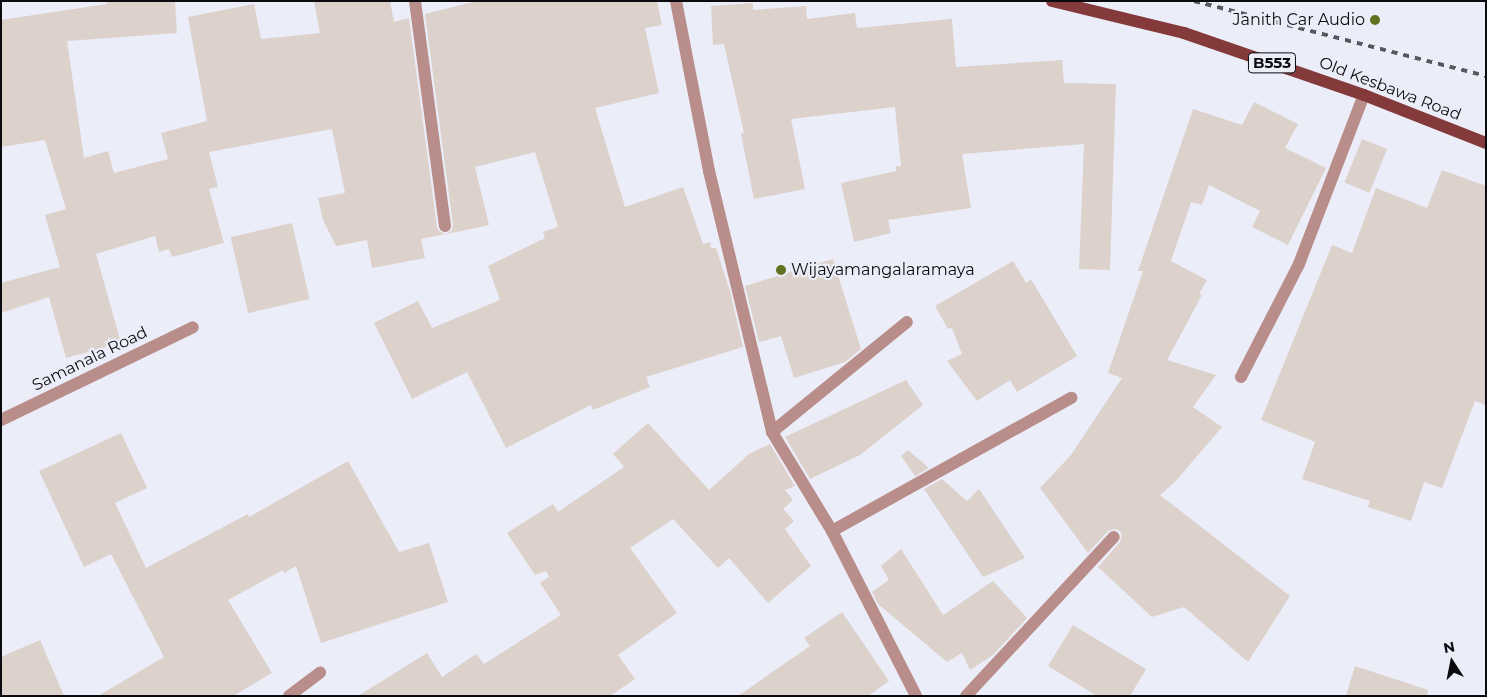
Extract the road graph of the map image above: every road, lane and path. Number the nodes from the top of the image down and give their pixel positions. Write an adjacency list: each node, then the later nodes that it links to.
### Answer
1 (415, 1): 6 (street)
2 (676, 1): 12 (street)
3 (1052, 1): 4 (main road, Old Kesbawa Road / B553)
4 (1364, 95): 5 (main road, Old Kesbawa Road / B553); 9 (street)
5 (1486, 143)
6 (445, 226)
7 (907, 322): 12 (street)
8 (193, 327): 11 (street, Samanala Road)
9 (1241, 378)
10 (1071, 398): 13 (street)
11 (1, 420)
12 (772, 432): 13 (street)
13 (832, 531): 17 (street)
14 (1114, 538): 18 (street)
15 (320, 673): 16 (street)
16 (289, 696)
17 (916, 696)
18 (966, 696)

